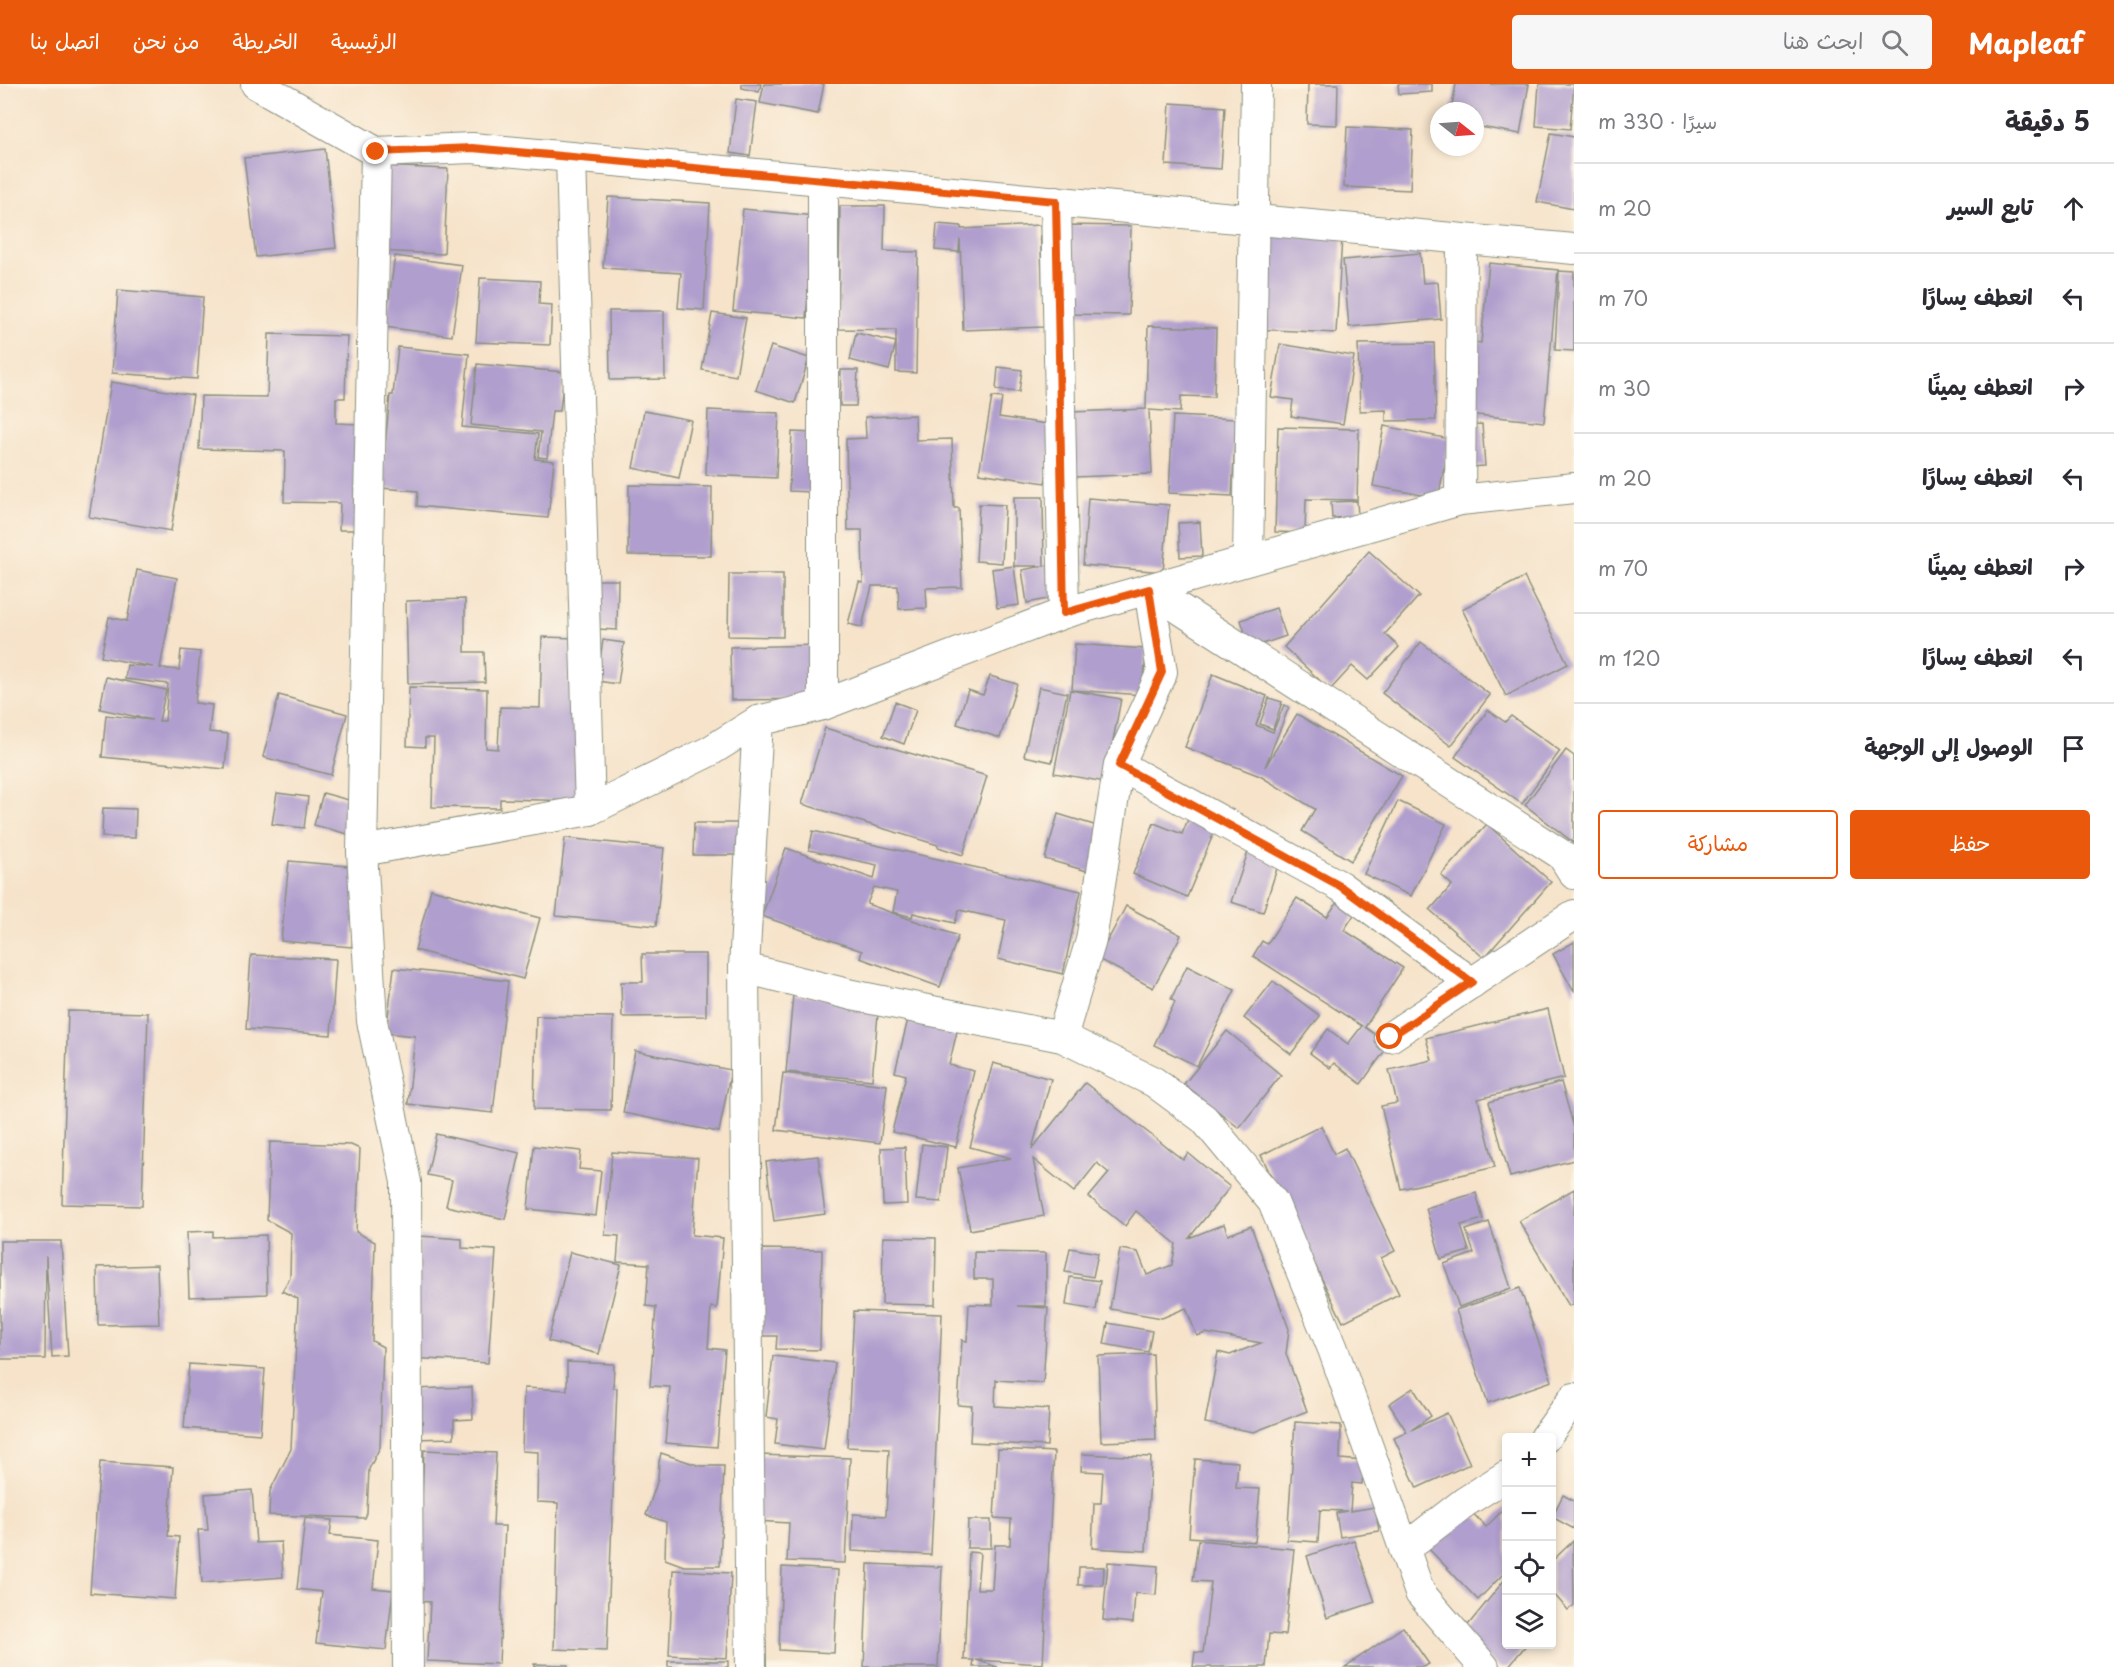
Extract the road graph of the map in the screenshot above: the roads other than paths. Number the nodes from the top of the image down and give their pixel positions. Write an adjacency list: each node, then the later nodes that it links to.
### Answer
1 (256, 84): 3 (street)
2 (1256, 84): 7 (street)
3 (376, 152): 4 (street); 19 (street)
4 (571, 157): 5 (street); 18 (street)
5 (823, 180): 6 (street); 15 (street)
6 (1056, 201): 7 (street); 14 (street)
7 (1252, 220): 8 (street); 12 (street)
8 (1462, 239): 9 (street); 11 (street)
9 (1574, 249)
10 (1574, 488): 11 (street)
11 (1460, 500): 12 (street)
12 (1248, 560): 13 (street)
13 (1149, 589): 14 (street); 17 (street); 20 (street)
14 (1064, 613): 15 (street)
15 (823, 705): 16 (street)
16 (758, 721): 18 (street); 22 (street)
17 (1119, 765): 23 (street); 24 (street)
18 (590, 810): 19 (street)
19 (363, 851): 30 (street)
20 (1574, 874)
21 (1574, 915): 23 (street)
22 (744, 968): 24 (street); 31 (street)
23 (1472, 982): 25 (street)
24 (1062, 1037): 29 (street)
25 (1390, 1037)
26 (1574, 1398): 27 (street)
27 (1548, 1433)
28 (1502, 1479): 29 (street)
29 (1404, 1549): 32 (street)
30 (408, 1667)
31 (751, 1667)
32 (1484, 1667)

